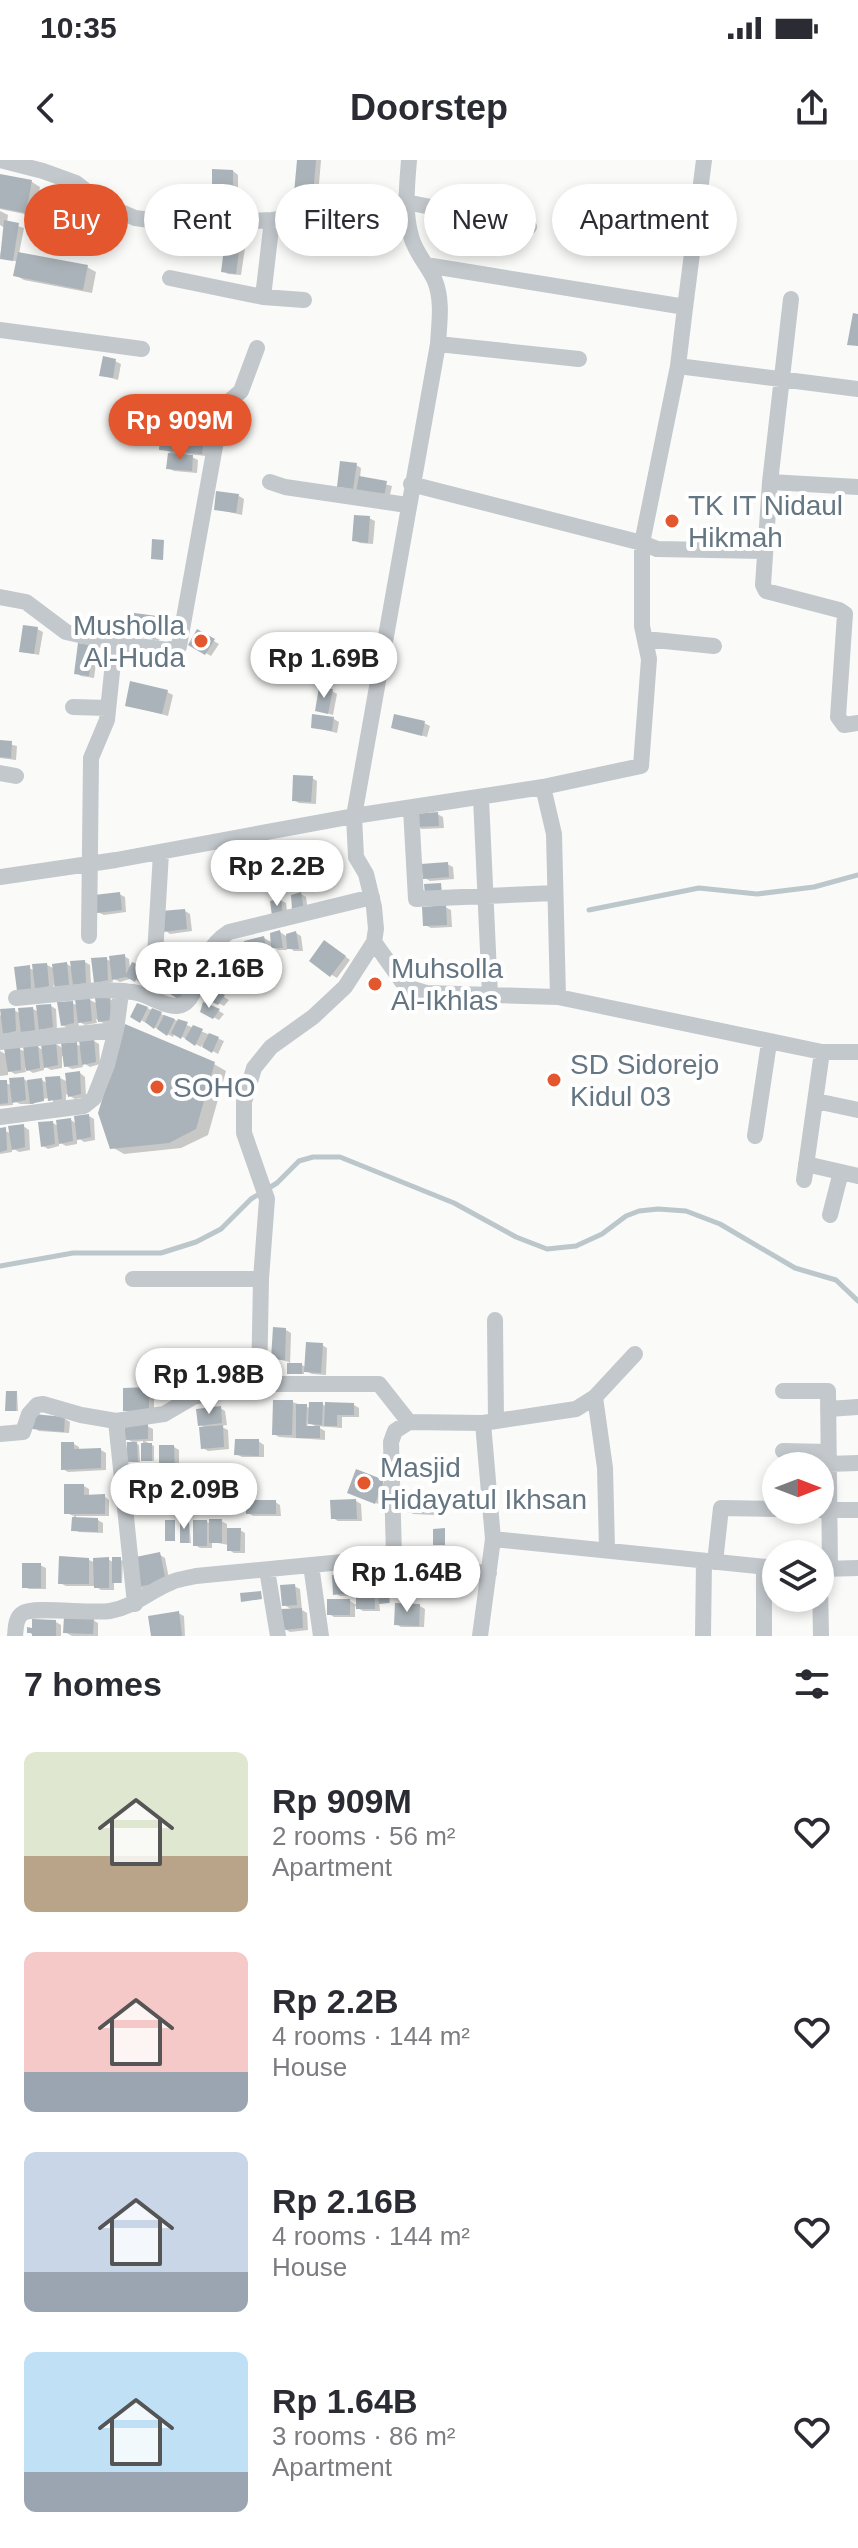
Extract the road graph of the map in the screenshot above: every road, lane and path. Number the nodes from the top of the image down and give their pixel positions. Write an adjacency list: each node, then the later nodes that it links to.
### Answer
1 (0, 160): 5 (street)
2 (409, 160): 4 (street)
3 (704, 160): 13 (street)
4 (407, 184)
5 (272, 220): 6 (street); 10 (street)
6 (275, 220)
7 (408, 222): 8 (street)
8 (426, 265): 13 (street); 15 (street)
9 (170, 278): 10 (street)
10 (263, 297): 12 (street)
11 (791, 299): 20 (street)
12 (304, 300)
13 (685, 308): 19 (street)
14 (0, 330): 17 (street)
15 (438, 344): 18 (street); 24 (street)
16 (257, 348): 31 (street)
17 (142, 349)
18 (579, 359)
19 (678, 366): 20 (street); 27 (street)
20 (781, 379): 21 (street); 23 (street)
21 (858, 389)
22 (270, 482): 26 (street)
23 (770, 482): 25 (street); 28 (street)
24 (411, 484): 26 (street); 27 (street)
25 (858, 487)
26 (407, 505): 39 (street)
27 (642, 543): 28 (street); 30 (street)
28 (765, 551): 35 (street)
29 (0, 597): 31 (street)
30 (645, 639): 32 (street); 36 (street)
31 (115, 643): 34 (street)
32 (714, 646)
33 (73, 707): 34 (street)
34 (108, 708): 41 (street)
35 (858, 723)
36 (543, 787): 37 (street); 43 (street)
37 (481, 798): 38 (street); 44 (street)
38 (411, 809): 39 (street); 44 (street)
39 (354, 816): 40 (street); 45 (street)
40 (161, 853): 41 (street); 48 (street)
41 (91, 864): 42 (street); 46 (street)
42 (0, 877)
43 (555, 893): 44 (street); 51 (street)
44 (485, 896): 50 (street)
45 (372, 897): 47 (street); 49 (street)
46 (89, 936)
47 (374, 942): 50 (street); 66 (street)
48 (155, 955)
49 (125, 991): 52 (street); 53 (street)
50 (490, 995): 51 (street)
51 (558, 997): 55 (street)
52 (16, 998)
53 (116, 1030): 54 (street); 60 (street)
54 (0, 1042)
55 (769, 1043): 56 (street); 61 (street)
56 (822, 1052): 57 (street); 58 (street)
57 (858, 1052)
58 (816, 1101): 59 (street); 62 (street)
59 (858, 1110)
60 (0, 1117)
61 (755, 1136)
62 (841, 1172): 63 (street); 64 (street)
63 (858, 1176)
64 (830, 1215)
65 (133, 1279): 66 (street)
66 (261, 1279): 69 (street)
67 (495, 1320): 76 (street)
68 (635, 1354): 71 (street)
69 (259, 1384): 74 (street); 75 (street)
70 (783, 1391): 73 (street)
71 (595, 1397): 76 (street); 87 (street)
72 (858, 1407): 73 (street)
73 (828, 1409): 80 (street)
74 (116, 1421): 77 (street); 96 (street)
75 (409, 1422): 76 (street); 88 (street)
76 (490, 1422): 86 (street)
77 (0, 1434)
78 (783, 1451): 79 (street)
79 (789, 1452)
80 (828, 1452)
81 (834, 1459): 82 (street)
82 (858, 1463)
83 (762, 1509): 89 (street)
84 (858, 1510): 85 (street)
85 (834, 1511)
86 (493, 1539): 87 (street); 95 (street)
87 (607, 1549): 89 (street)
88 (394, 1557): 90 (street); 95 (street)
89 (710, 1562): 91 (street); 103 (street)
90 (311, 1565): 94 (street); 101 (street)
91 (762, 1567)
92 (834, 1568): 93 (street)
93 (858, 1568)
94 (267, 1570): 96 (street); 100 (street)
95 (489, 1573): 102 (street)
96 (135, 1604): 99 (street)
97 (766, 1612): 104 (street)
98 (821, 1612): 105 (street)
99 (15, 1636)
100 (278, 1636)
101 (321, 1636)
102 (480, 1636)
103 (703, 1636)
104 (764, 1636)
105 (821, 1636)

